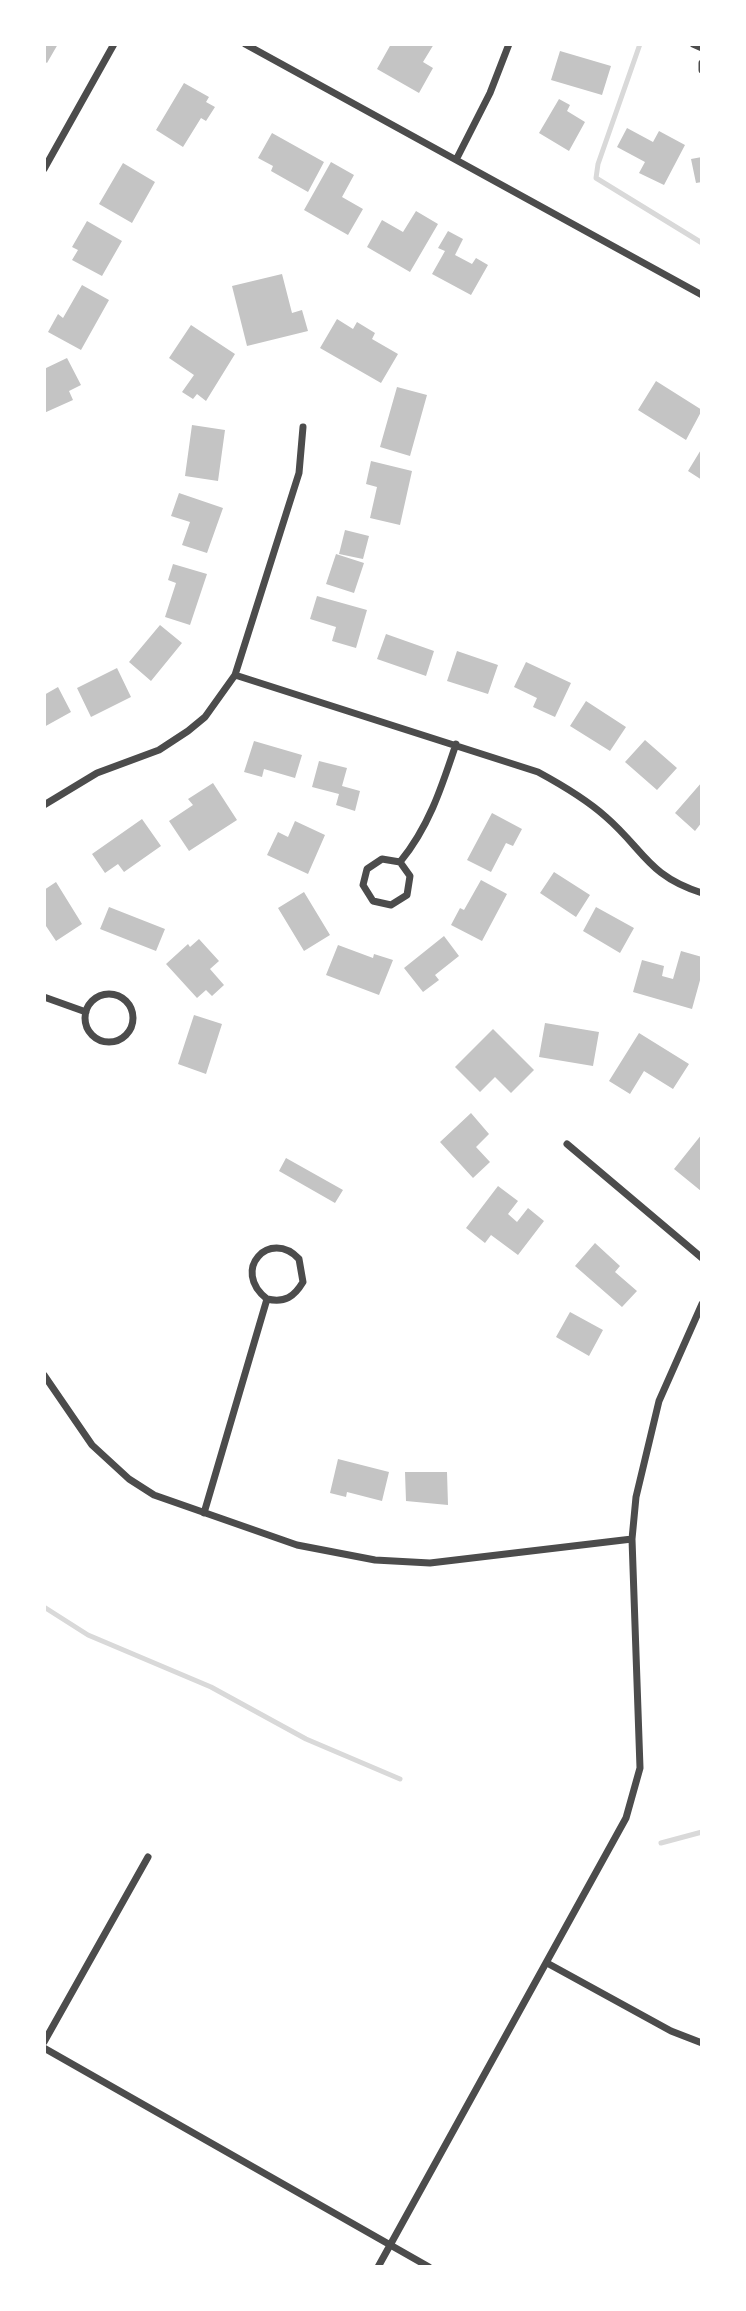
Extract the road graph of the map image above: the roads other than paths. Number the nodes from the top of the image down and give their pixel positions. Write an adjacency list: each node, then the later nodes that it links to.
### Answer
1 (114, 44): 9 (street)
2 (245, 44): 8 (street)
3 (509, 44): 8 (street)
4 (693, 44): 5 (street)
5 (702, 48)
6 (702, 63): 7 (street)
7 (702, 70)
8 (457, 158): 10 (street)
9 (44, 169)
10 (702, 295)
11 (303, 427): 12 (street)
12 (235, 675): 13 (street); 14 (street)
13 (457, 744): 15 (street); 16 (street)
14 (44, 805)
15 (400, 862): 15 (street)
16 (702, 893)
17 (44, 997): 18 (street)
18 (86, 1012): 18 (street)
19 (567, 1143): 20 (street)
20 (702, 1258)
21 (267, 1299): 21 (street); 24 (street)
22 (702, 1304): 25 (street)
23 (44, 1375): 24 (street)
24 (204, 1513): 25 (street)
25 (632, 1539): 27 (street)
26 (148, 1857): 28 (street)
27 (547, 1963): 29 (street); 31 (street)
28 (44, 2042)
29 (702, 2043)
30 (44, 2048): 31 (street)
31 (390, 2245): 32 (street); 33 (street)
32 (378, 2267)
33 (429, 2267)

